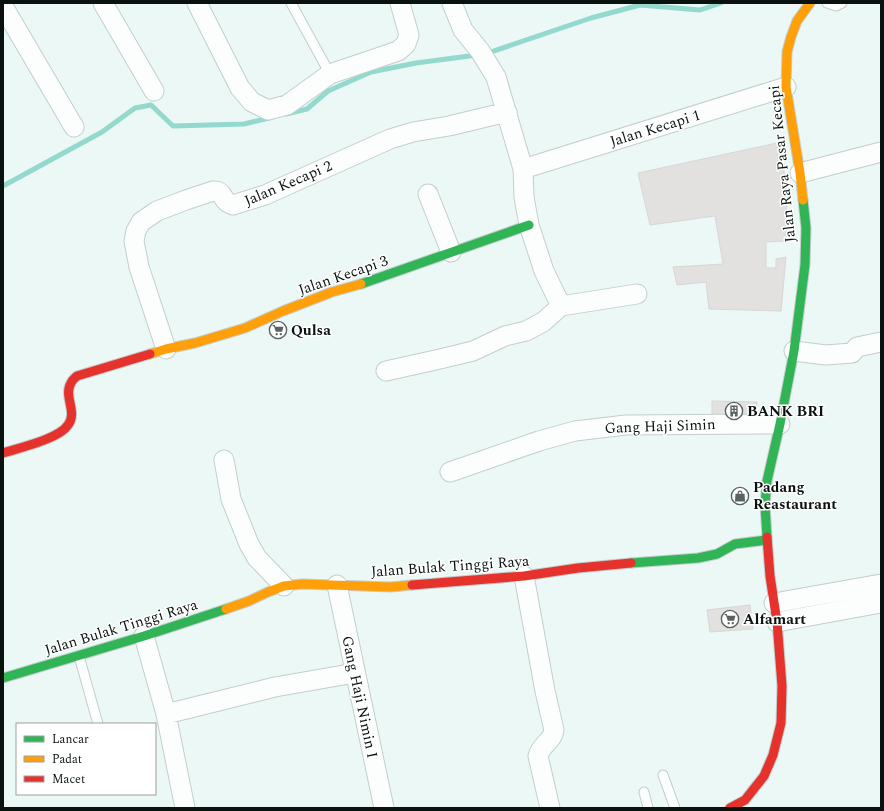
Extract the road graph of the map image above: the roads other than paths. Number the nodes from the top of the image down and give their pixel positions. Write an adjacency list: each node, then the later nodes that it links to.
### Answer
1 (103, 3): 12 (street)
2 (197, 3): 10 (street)
3 (291, 3): 10 (lane)
4 (400, 3): 10 (street)
5 (452, 3): 13 (street)
6 (810, 3): 11 (street, Jalan Raya Pasar Kecapi)
7 (827, 3): 8 (lane)
8 (842, 3)
9 (3, 6): 14 (street)
10 (330, 74)
11 (786, 87): 16 (street, Jalan Kecapi 1); 17 (street, Jalan Raya Pasar Kecapi)
12 (154, 91)
13 (507, 112): 16 (street); 24 (street, Jalan Kecapi 2)
14 (74, 127)
15 (881, 152): 17 (street)
16 (523, 169): 19 (street)
17 (800, 173): 25 (street, Jalan Raya Pasar Kecapi)
18 (428, 194): 20 (street)
19 (529, 225): 20 (street, Jalan Kecapi 3); 22 (street)
20 (451, 252): 24 (street, Jalan Kecapi 3)
21 (637, 294): 22 (street)
22 (561, 306): 26 (street)
23 (881, 342): 25 (street)
24 (166, 349): 28 (street)
25 (794, 351): 27 (street, Jalan Raya Pasar Kecapi)
26 (386, 371)
27 (780, 424): 30 (street, Gang Haji Simin); 31 (street, Jalan Raya Pasar Kecapi)
28 (3, 453)
29 (224, 460): 35 (street)
30 (450, 472)
31 (767, 540): 32 (street, Jalan Bulak Tinggi Raya); 36 (street, Jalan Raya Pasar Kecapi)
32 (524, 576): 34 (street, Jalan Bulak Tinggi Raya); 50 (street)
33 (881, 584): 36 (street)
34 (337, 585): 35 (street, Jalan Bulak Tinggi Raya); 41 (street, Gang Haji Nimin I)
35 (284, 586): 39 (street, Jalan Bulak Tinggi Raya)
36 (774, 602): 38 (street, Jalan Raya Pasar Kecapi)
37 (881, 603): 38 (street)
38 (777, 622): 47 (street, Jalan Raya Pasar Kecapi)
39 (144, 636): 40 (street, Jalan Bulak Tinggi Raya); 43 (street)
40 (79, 656): 42 (street, Jalan Bulak Tinggi Raya); 44 (lane)
41 (355, 673): 43 (street); 49 (street, Gang Haji Nimin I)
42 (3, 678)
43 (166, 714): 48 (street)
44 (98, 723)
45 (663, 775): 52 (lane)
46 (644, 792): 51 (lane)
47 (741, 805)
48 (185, 808)
49 (384, 808)
50 (550, 808)
51 (648, 808)
52 (675, 808)

